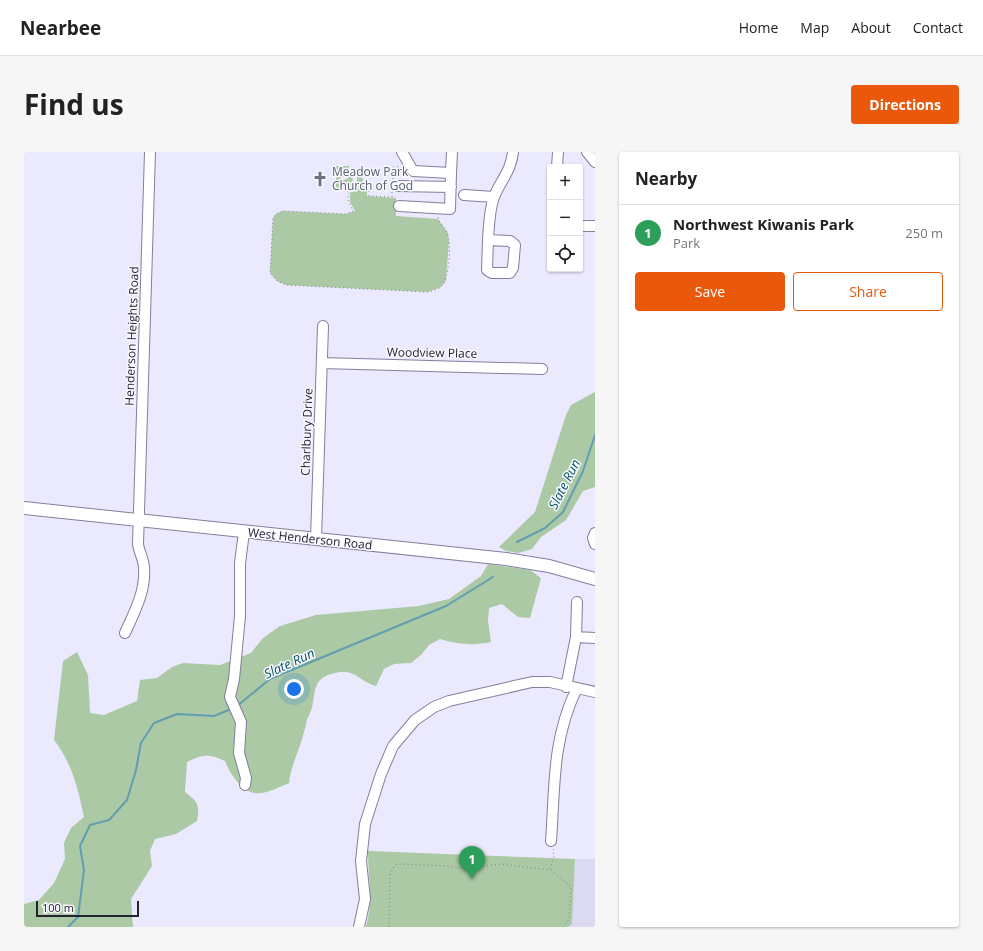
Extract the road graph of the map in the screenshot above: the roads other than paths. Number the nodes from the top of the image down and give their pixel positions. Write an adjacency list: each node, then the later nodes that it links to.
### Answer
1 (150, 152): 22 (street, Henderson Heights Road)
2 (402, 152): 9 (street)
3 (452, 152): 9 (street)
4 (513, 152): 13 (street)
5 (558, 152): 8 (street)
6 (586, 152): 7 (street)
7 (595, 162)
8 (557, 164)
9 (451, 173): 11 (street)
10 (394, 186): 11 (street)
11 (451, 187): 14 (street)
12 (464, 195): 13 (street)
13 (494, 197): 17 (street)
14 (399, 206)
15 (583, 226): 16 (street)
16 (595, 226)
17 (488, 240)
18 (323, 326): 19 (street, Charlbury Drive)
19 (322, 363): 20 (street, Woodview Place); 25 (street, Charlbury Drive)
20 (542, 369)
21 (24, 508): 22 (main road, West Henderson Road)
22 (139, 520): 23 (main road, West Henderson Road); 29 (street, Henderson Heights Road)
23 (244, 532): 25 (main road, West Henderson Road); 34 (street)
24 (595, 532): 26 (street)
25 (316, 539): 27 (main road, West Henderson Road)
26 (595, 544)
27 (595, 579)
28 (577, 602): 30 (street)
29 (125, 633)
30 (576, 637): 31 (street); 32 (street)
31 (595, 638)
32 (571, 688): 33 (street); 35 (street); 36 (street)
33 (595, 692)
34 (245, 785)
35 (551, 841)
36 (359, 927)

